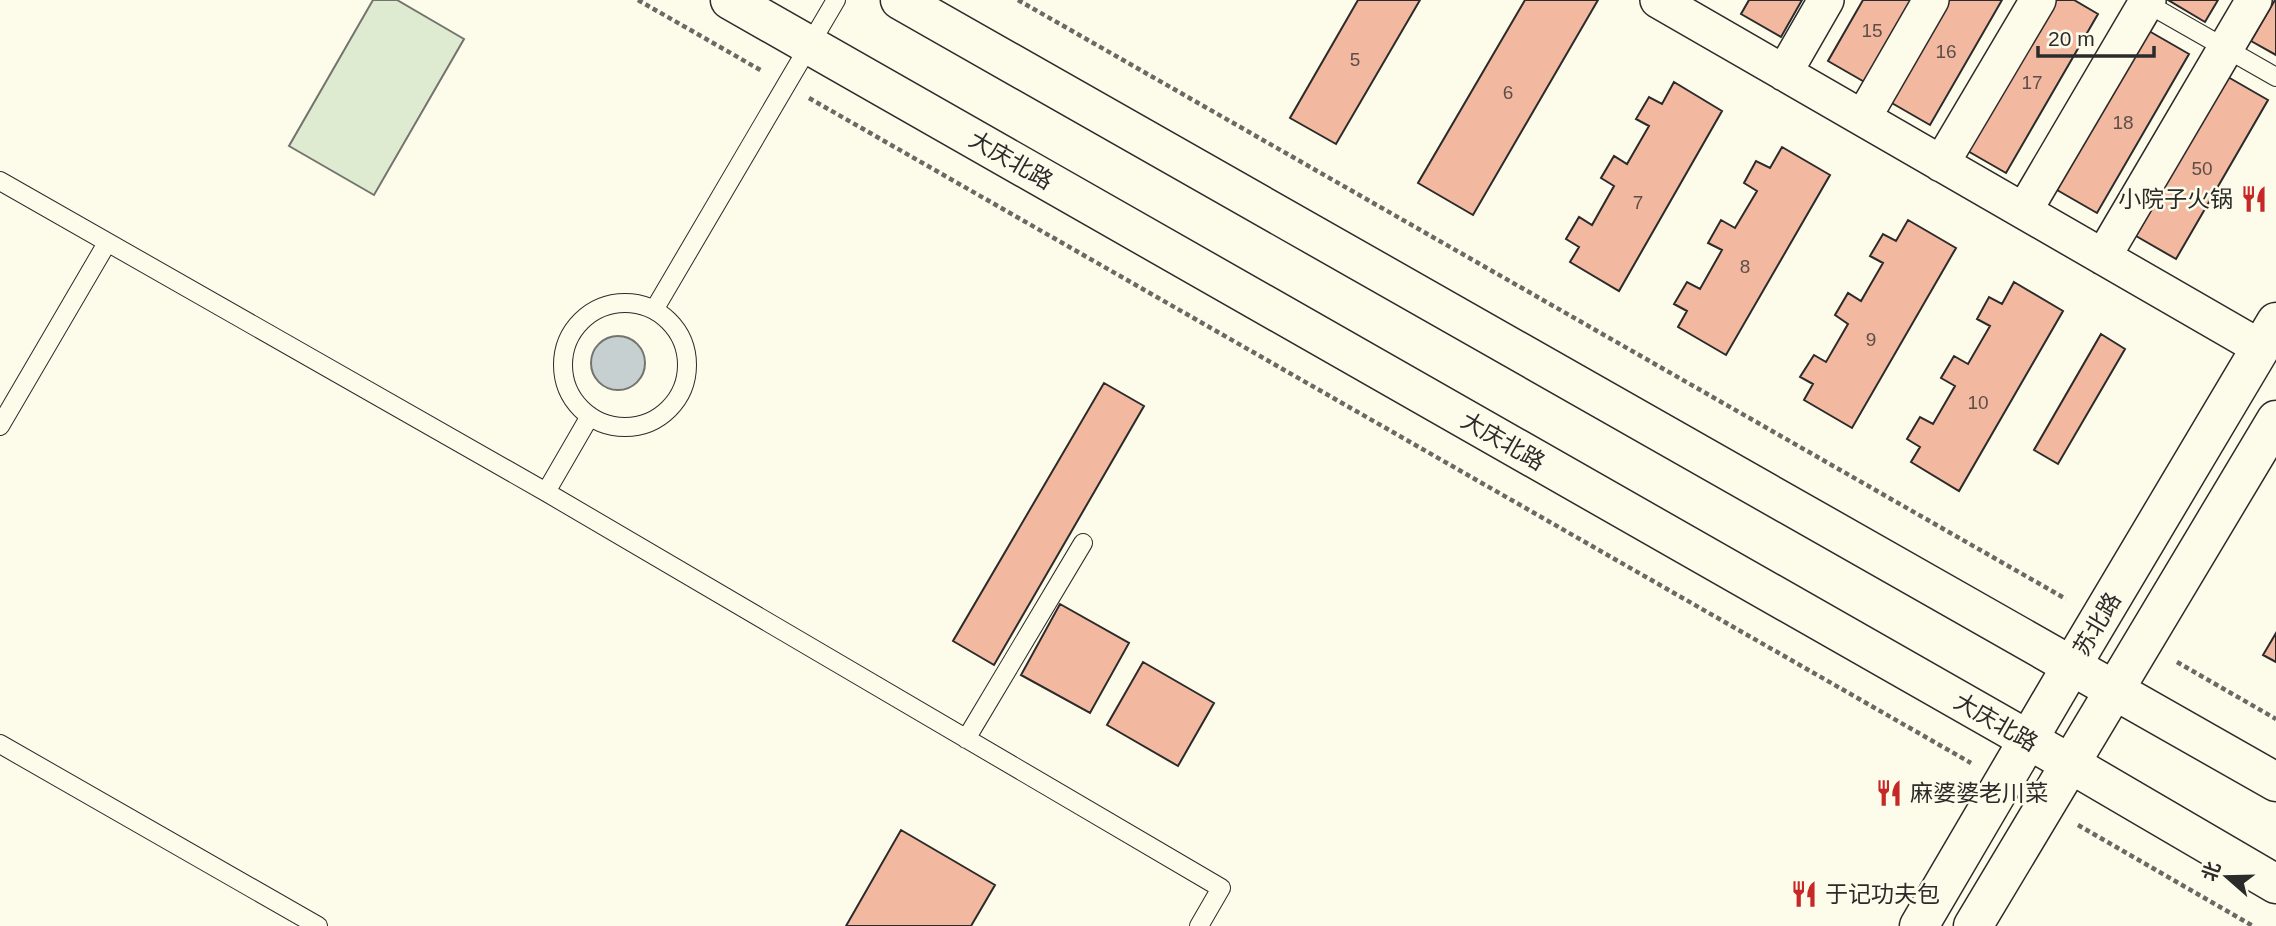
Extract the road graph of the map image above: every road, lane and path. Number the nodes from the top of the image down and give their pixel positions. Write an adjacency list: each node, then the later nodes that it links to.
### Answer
1 (638, 0): 17 (path)
2 (730, 0): 13 (main road, 大庆北路)
3 (836, 0): 13 (lane)
4 (900, 0): 33 (main road)
5 (1018, 0): 31 (path)
6 (1658, 0): 12 (street)
7 (1826, 0): 15 (street)
8 (1931, 0): 18 (street)
9 (2038, 0): 19 (street)
10 (2254, 0): 14 (street)
11 (2145, 1): 14 (lane); 21 (street)
12 (1708, 13): 15 (street)
13 (810, 46): 17 (lane); 37 (main road, 大庆北路)
14 (2226, 48): 16 (lane); 23 (street)
15 (1784, 73): 18 (street)
16 (2276, 77)
17 (787, 85): 24 (lane); 40 (path)
18 (1863, 118): 19 (street)
19 (1941, 164): 21 (street)
20 (0, 181): 22 (lane)
21 (2024, 211): 23 (street)
22 (107, 243): 28 (lane); 29 (lane)
23 (2103, 257): 25 (street)
24 (654, 310): 26 (lane); 26 (lane)
25 (2271, 342): 31 (main road, 苏北路)
26 (590, 416): 29 (lane)
27 (2276, 420): 32 (main road)
28 (0, 426)
29 (546, 492): 36 (lane)
30 (1083, 543): 36 (lane)
31 (2101, 619): 33 (main road, 苏北路)
32 (2144, 643): 34 (main road); 35 (path)
33 (2072, 665): 34 (main road); 37 (main road, 苏北路)
34 (2115, 689): 39 (main road); 41 (main road)
35 (2276, 719)
36 (966, 739): 45 (lane)
37 (2028, 740): 39 (main road, 大庆北路); 40 (main road, 苏北路)
38 (0, 744): 44 (lane)
39 (2069, 763): 42 (main road); 43 (main road, 大庆北路)
40 (2003, 782): 46 (main road, 苏北路)
41 (2276, 782)
42 (2045, 806): 47 (main road); 48 (path)
43 (2276, 884)
44 (318, 926)
45 (1199, 926)
46 (1919, 926)
47 (1973, 926)
48 (2253, 926)

